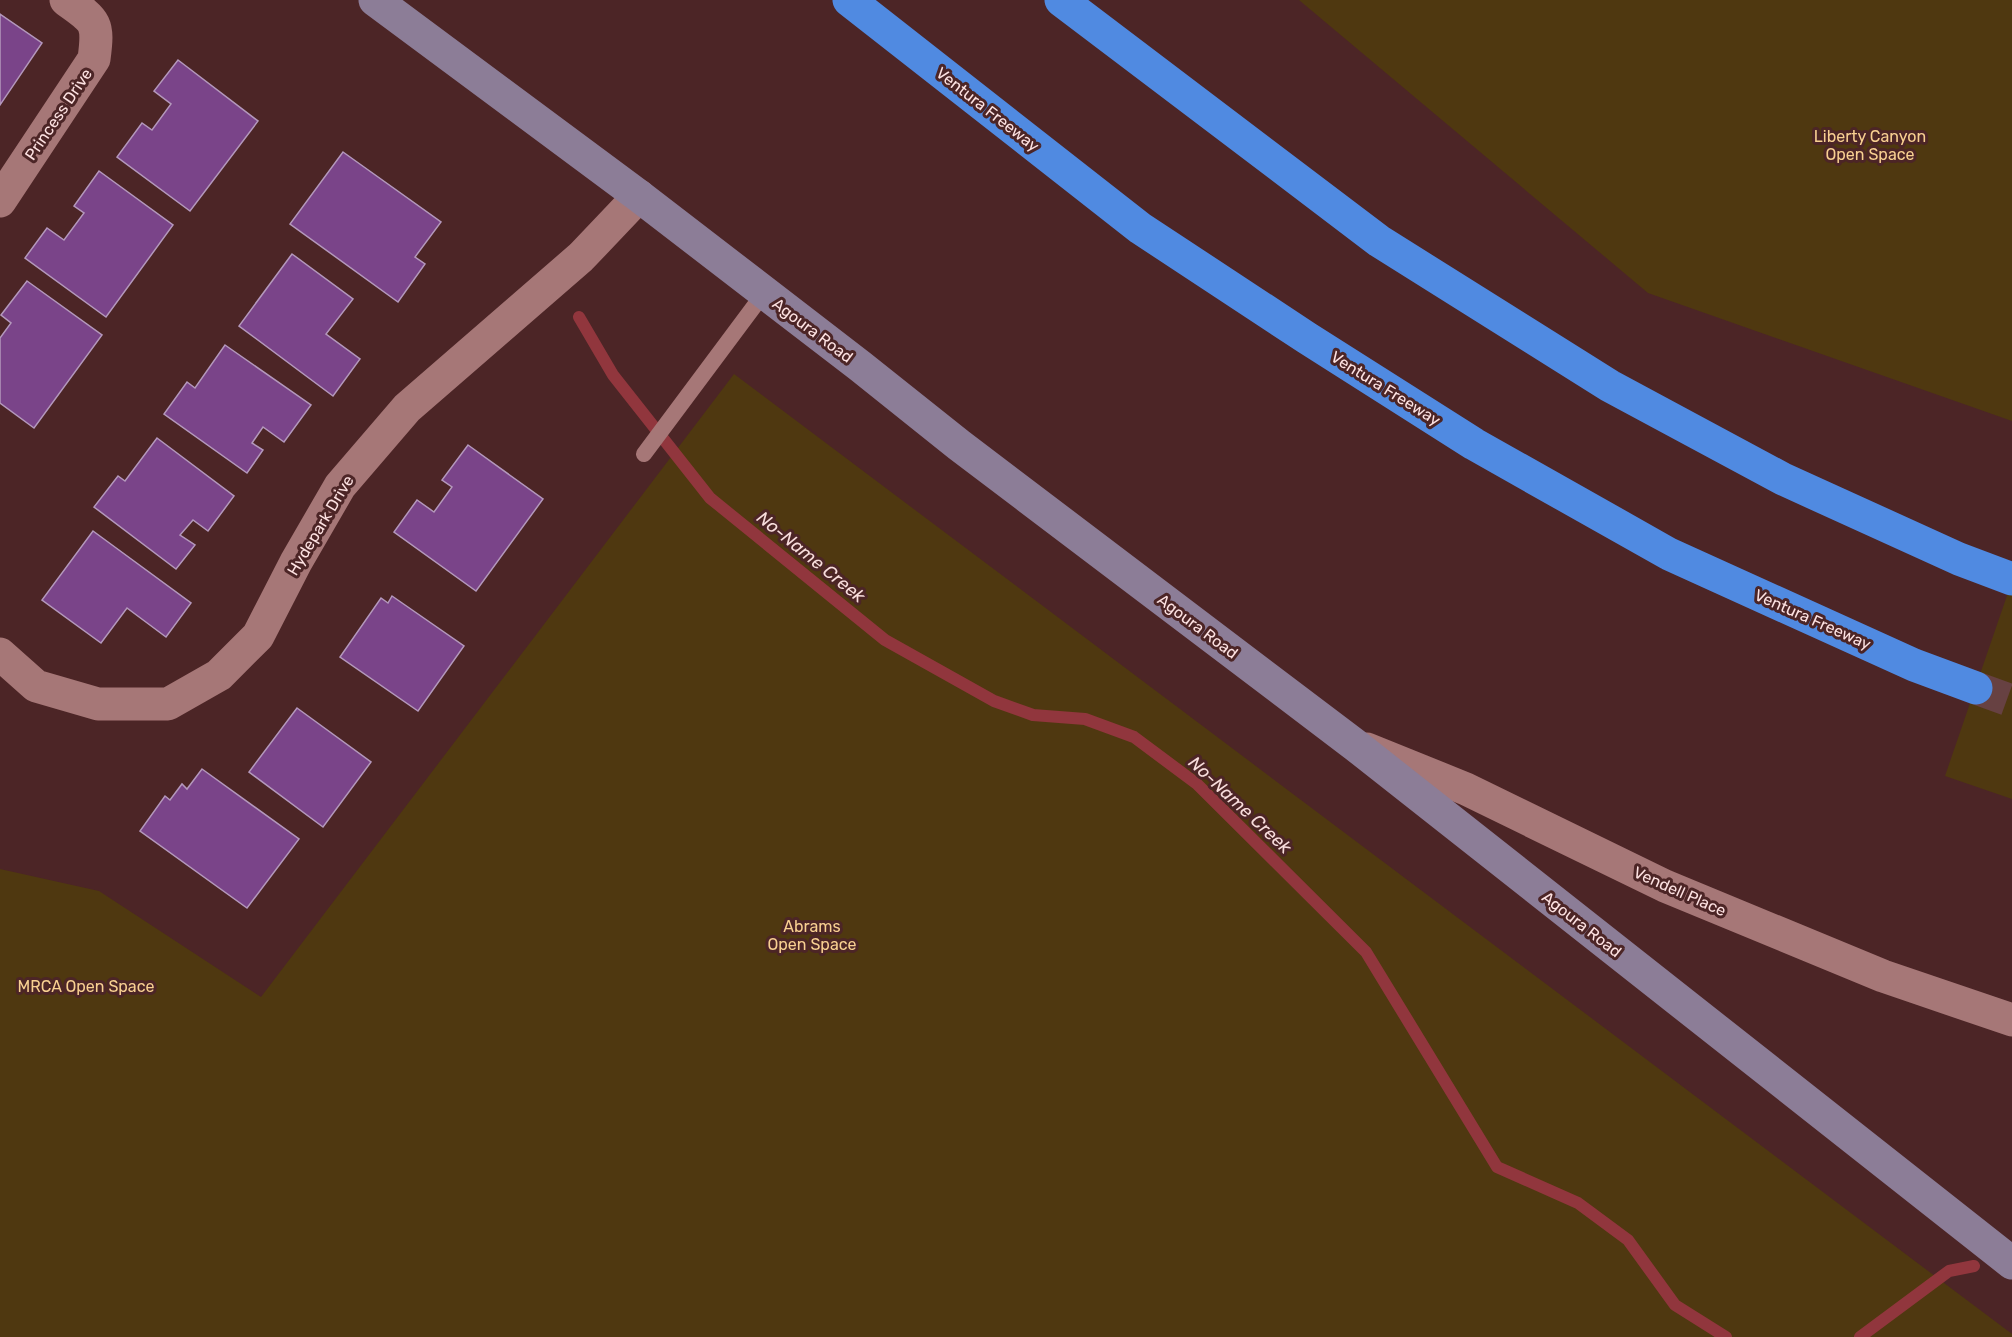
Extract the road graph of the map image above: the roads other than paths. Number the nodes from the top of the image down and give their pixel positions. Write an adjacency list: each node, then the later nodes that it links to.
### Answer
1 (66, 0): 6 (street, Princess Drive)
2 (375, 0): 5 (main road, Agoura Road)
3 (849, 0): 11 (highway, Ventura Freeway)
4 (1061, 0): 9 (highway)
5 (639, 196): 7 (main road, Agoura Road); 10 (street, Hydepark Drive)
6 (0, 201)
7 (764, 292): 8 (lane); 12 (main road, Agoura Road)
8 (644, 454)
9 (2012, 579)
10 (0, 654)
11 (1976, 688)
12 (1355, 745): 13 (street, Vendell Place); 14 (main road, Agoura Road)
13 (2012, 1020)
14 (2012, 1263)

